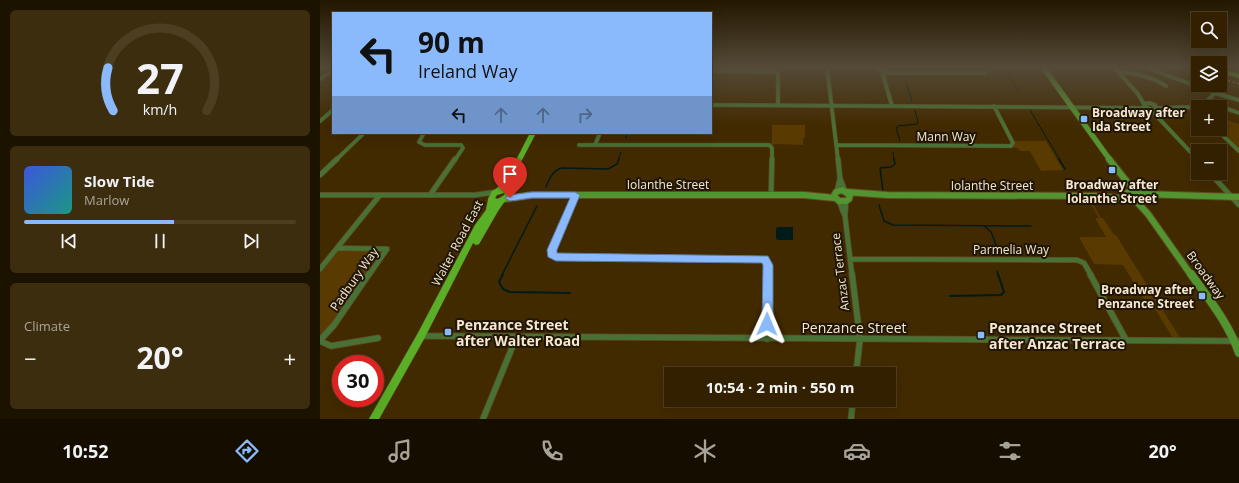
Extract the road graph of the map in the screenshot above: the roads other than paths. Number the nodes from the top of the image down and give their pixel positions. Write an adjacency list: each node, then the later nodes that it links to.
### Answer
1 (778, 87): 13 (street)
2 (829, 87): 14 (street, Anzac Terrace)
3 (887, 87): 15 (street)
4 (1057, 87): 17 (street, Broadway)
5 (1131, 87): 7 (street)
6 (1199, 87): 8 (street)
7 (1138, 94): 11 (street); 18 (street)
8 (1215, 94): 9 (street); 10 (street)
9 (1209, 100)
10 (1239, 100)
11 (1153, 104): 18 (street); 19 (street); 21 (street)
12 (712, 105): 13 (street)
13 (778, 105): 14 (street)
14 (831, 105): 15 (street); 35 (street, Anzac Terrace)
15 (892, 106): 16 (street)
16 (994, 106): 17 (street); 35 (street, Mann Way)
17 (1071, 106): 18 (street); 54 (street, Broadway)
18 (1146, 106): 21 (street); 25 (street)
19 (1166, 108): 20 (street); 21 (street)
20 (1191, 108)
21 (1156, 109): 25 (street)
22 (1227, 109): 24 (street)
23 (332, 111): 26 (street)
24 (1239, 113)
25 (1160, 118): 37 (street)
26 (320, 121)
27 (363, 134): 39 (street)
28 (423, 134): 48 (street)
29 (532, 134): 43 (main road)
30 (537, 134): 44 (main road)
31 (600, 134): 34 (street)
32 (1223, 136): 36 (street)
33 (580, 145): 34 (street)
34 (595, 145): 52 (street)
35 (836, 145): 41 (street, Anzac Terrace)
36 (1239, 151)
37 (1191, 152)
38 (320, 168): 39 (street)
39 (327, 168): 40 (street)
40 (320, 175)
41 (840, 178): 45 (street, Anzac Terrace); 55 (street, Anzac Terrace)
42 (1216, 180): 56 (street)
43 (498, 191): 44 (main road); 49 (street); 58 (main road, Walter Road East)
44 (508, 192): 50 (street, Iolanthe Street); 59 (main road, Walter Road East)
45 (846, 192): 53 (street, Iolanthe Street); 55 (street, Iolanthe Street); 55 (street)
46 (320, 195): 47 (street)
47 (380, 195): 48 (street); 61 (street)
48 (430, 195): 49 (street)
49 (475, 195): 58 (street)
50 (532, 195): 51 (street, Iolanthe Street); 59 (street, Iolanthe Street)
51 (575, 195): 52 (street, Iolanthe Street); 68 (street)
52 (771, 195): 55 (street, Iolanthe Street)
53 (887, 195): 54 (street, Iolanthe Street); 55 (street, Iolanthe Street)
54 (1136, 196): 56 (street, Iolanthe Street); 72 (street, Broadway)
55 (840, 197): 62 (street, Anzac Terrace)
56 (1231, 197): 57 (street, Iolanthe Street); 60 (street)
57 (1239, 197)
58 (492, 199): 59 (main road); 64 (main road, Walter Road East)
59 (503, 200): 64 (main road, Walter Road East)
60 (1239, 205)
61 (337, 248): 63 (street); 70 (street, Padbury Way)
62 (850, 259): 69 (street, Anzac Terrace); 71 (street, Parmelia Way)
63 (320, 269)
64 (442, 296): 65 (main road, Walter Road East)
65 (421, 336): 67 (street, Penzance Street); 76 (main road, Walter Road East)
66 (378, 338): 70 (street)
67 (516, 338): 68 (street, Penzance Street); 77 (street)
68 (767, 339): 69 (street, Penzance Street)
69 (860, 339): 71 (street, Penzance Street); 74 (street, Anzac Terrace)
70 (320, 340)
71 (1126, 340): 72 (street, Penzance Street)
72 (1237, 341): 73 (street, Broadway)
73 (1239, 353)
74 (857, 367)
75 (852, 407): 78 (street)
76 (374, 419)
77 (483, 419)
78 (851, 419)

